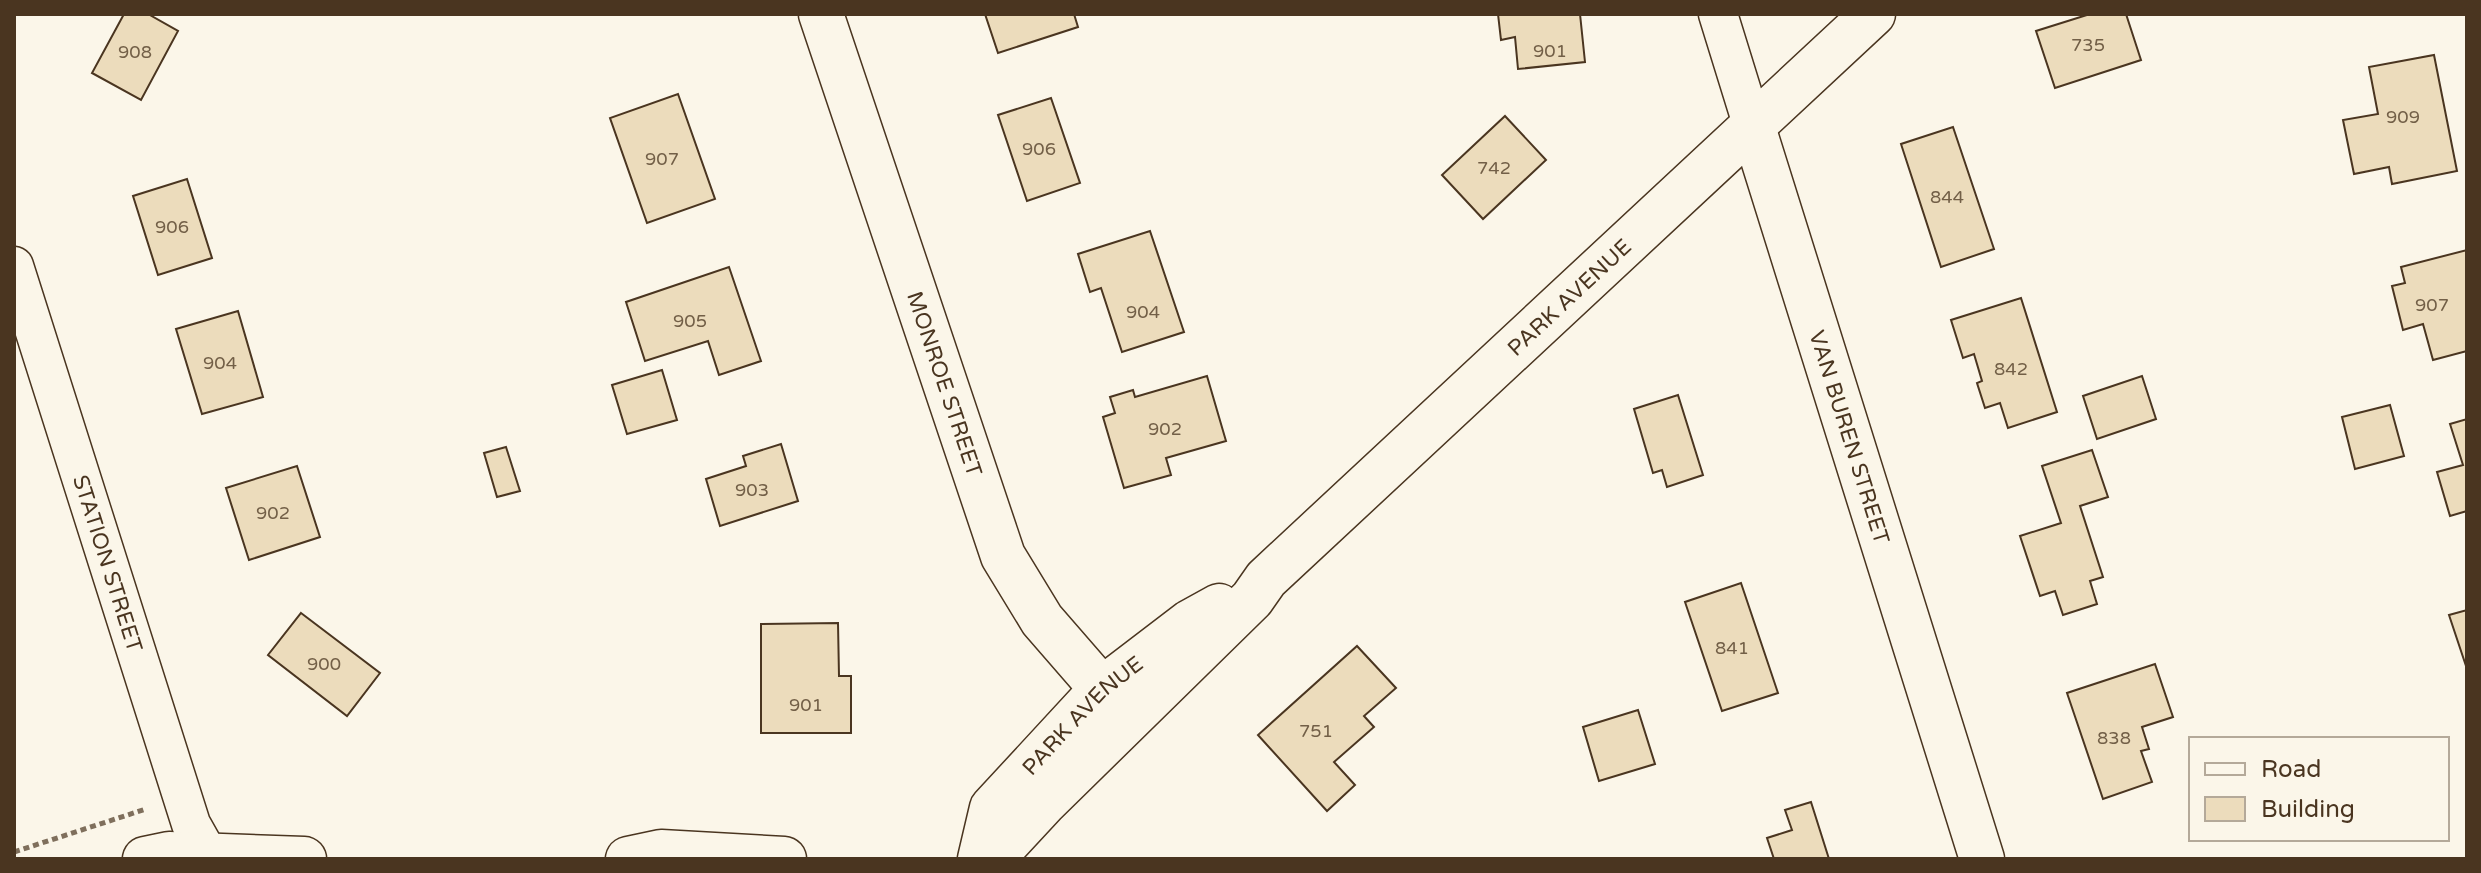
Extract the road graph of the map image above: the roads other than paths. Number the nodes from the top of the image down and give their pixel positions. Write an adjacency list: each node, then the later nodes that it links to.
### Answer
1 (821, 14): 6 (street, MONROE STREET)
2 (1718, 14): 4 (street, VAN BUREN STREET)
3 (1873, 14): 4 (street, PARK AVENUE)
4 (1752, 124): 6 (street, PARK AVENUE); 14 (street, VAN BUREN STREET)
5 (14, 266): 7 (street, STATION STREET)
6 (1115, 706): 12 (street, PARK AVENUE); 13 (street, PARK AVENUE)
7 (208, 857): 8 (street); 9 (street)
8 (145, 859)
9 (304, 859)
10 (628, 859): 11 (street)
11 (784, 859)
12 (980, 859)
13 (992, 859)
14 (1982, 859)

